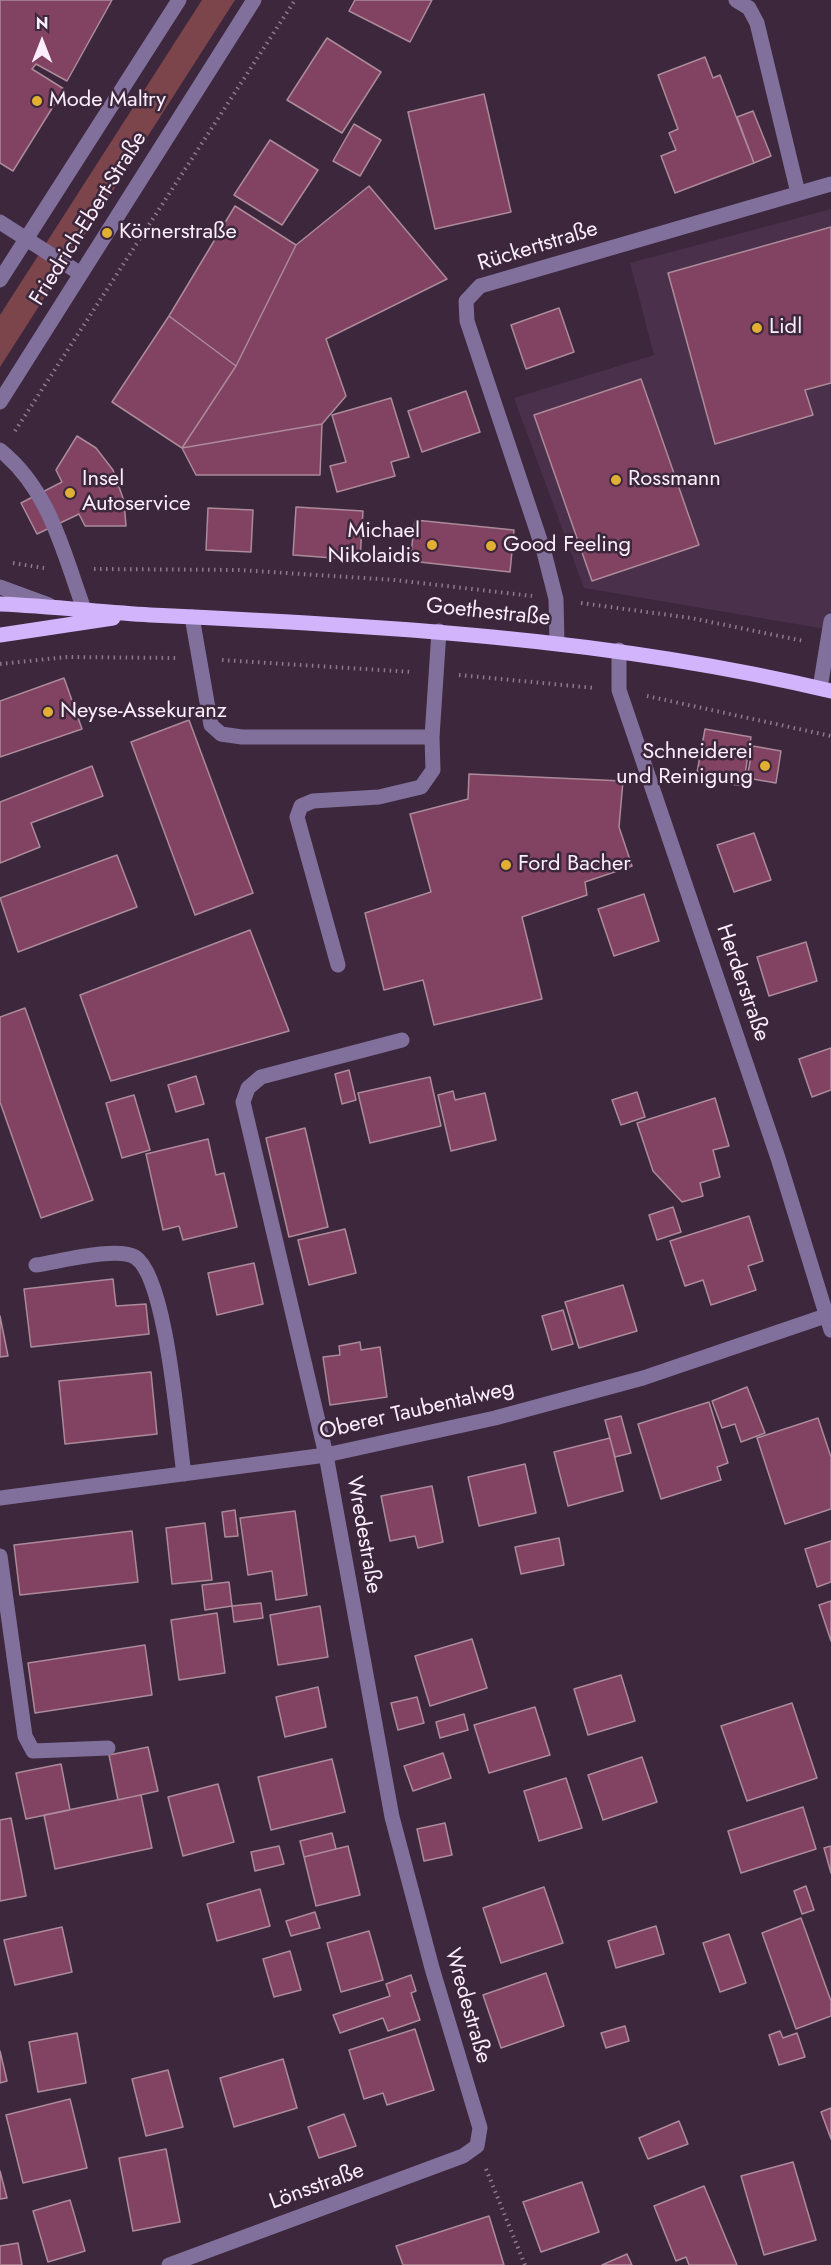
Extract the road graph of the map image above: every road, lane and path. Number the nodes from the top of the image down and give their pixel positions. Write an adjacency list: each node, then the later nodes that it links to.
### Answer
1 (179, 0): 8 (street, Friedrich-Ebert-Straße)
2 (254, 0): 9 (street, Friedrich-Ebert-Straße)
3 (295, 0): 12 (path)
4 (736, 0): 6 (street)
5 (831, 184): 6 (street, Rückertstraße)
6 (798, 193): 16 (street, Rückertstraße)
7 (0, 222): 8 (street)
8 (26, 240): 9 (street); 10 (street, Friedrich-Ebert-Straße)
9 (81, 274): 11 (street, Friedrich-Ebert-Straße)
10 (0, 280)
11 (0, 402)
12 (1, 451): 14 (street)
13 (10, 563): 14 (path)
14 (69, 568): 16 (path); 19 (street)
15 (0, 586): 18 (street)
16 (556, 599): 25 (street, Rückertstraße); 26 (path)
17 (0, 604): 18 (main road, Goethestraße)
18 (55, 607): 19 (main road, Goethestraße)
19 (84, 609): 20 (main road, Goethestraße)
20 (136, 614): 21 (main road, Goethestraße); 24 (main road, Goethestraße)
21 (192, 617): 23 (main road, Goethestraße); 29 (street)
22 (831, 621): 26 (street)
23 (439, 631): 25 (main road, Goethestraße); 29 (street)
24 (0, 635)
25 (557, 643): 27 (main road, Goethestraße)
26 (826, 646): 28 (street)
27 (619, 650): 28 (main road, Goethestraße); 33 (street, Herderstraße)
28 (825, 690)
29 (432, 737): 30 (street)
30 (338, 965)
31 (402, 1040): 34 (street, Wredestraße)
32 (36, 1265): 35 (street)
33 (829, 1320): 34 (street, Oberer Taubentalweg)
34 (326, 1455): 35 (street, Oberer Taubentalweg); 39 (street, Wredestraße)
35 (184, 1474): 36 (street, Oberer Taubentalweg)
36 (0, 1497)
37 (0, 1556): 38 (street)
38 (108, 1748)
39 (477, 2146): 40 (street, Lönsstraße); 41 (path)
40 (169, 2265)
41 (525, 2265)

